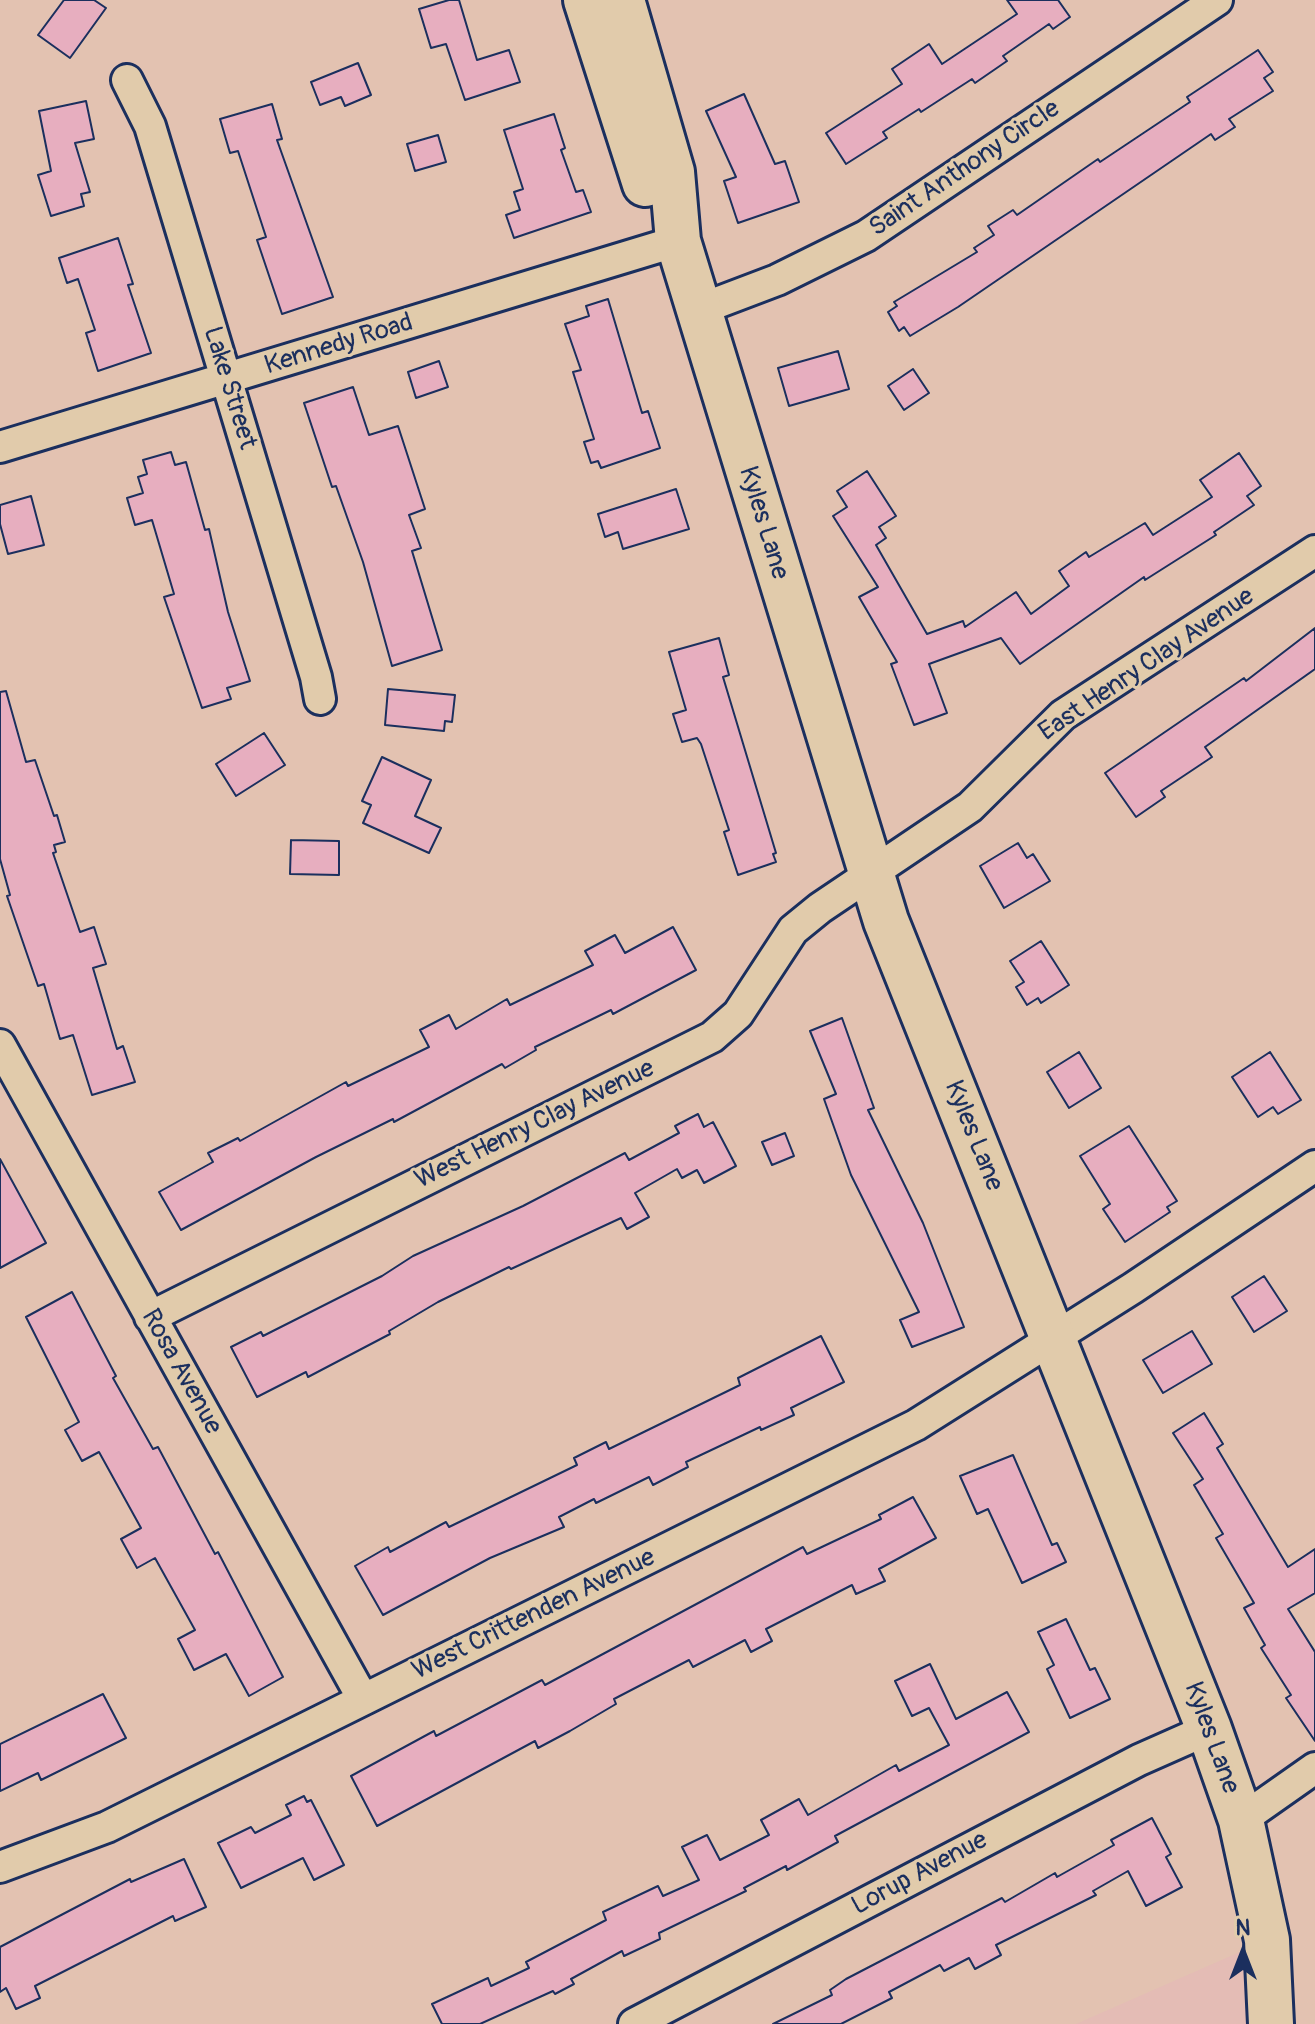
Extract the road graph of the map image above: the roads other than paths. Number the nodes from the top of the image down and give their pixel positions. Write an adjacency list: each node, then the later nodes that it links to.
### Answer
1 (586, 0): 5 (main road, Kyles Lane)
2 (622, 0): 5 (main road, Kyles Lane)
3 (1217, 0): 6 (street, Saint Anthony Circle)
4 (127, 80): 7 (street, Lake Street)
5 (678, 241): 6 (main road, Kyles Lane); 7 (street, Kennedy Road)
6 (698, 310): 11 (main road, Kyles Lane)
7 (226, 379): 8 (street, Kennedy Road); 10 (street, Lake Street)
8 (0, 447)
9 (1315, 551): 11 (street, East Henry Clay Avenue)
10 (320, 699)
11 (871, 871): 14 (street, West Henry Clay Avenue); 15 (main road, Kyles Lane)
12 (0, 1045): 14 (street, Rosa Avenue)
13 (1315, 1166): 15 (street, West Crittenden Avenue)
14 (150, 1317): 16 (street, Rosa Avenue)
15 (1054, 1336): 16 (street, West Crittenden Avenue); 17 (main road, Kyles Lane)
16 (363, 1699): 20 (street, West Crittenden Avenue)
17 (1209, 1729): 19 (main road, Kyles Lane); 21 (street, Lorup Avenue)
18 (1315, 1768): 19 (street)
19 (1241, 1820): 22 (main road, Kyles Lane)
20 (0, 1867)
21 (634, 2024)
22 (1271, 2024)

